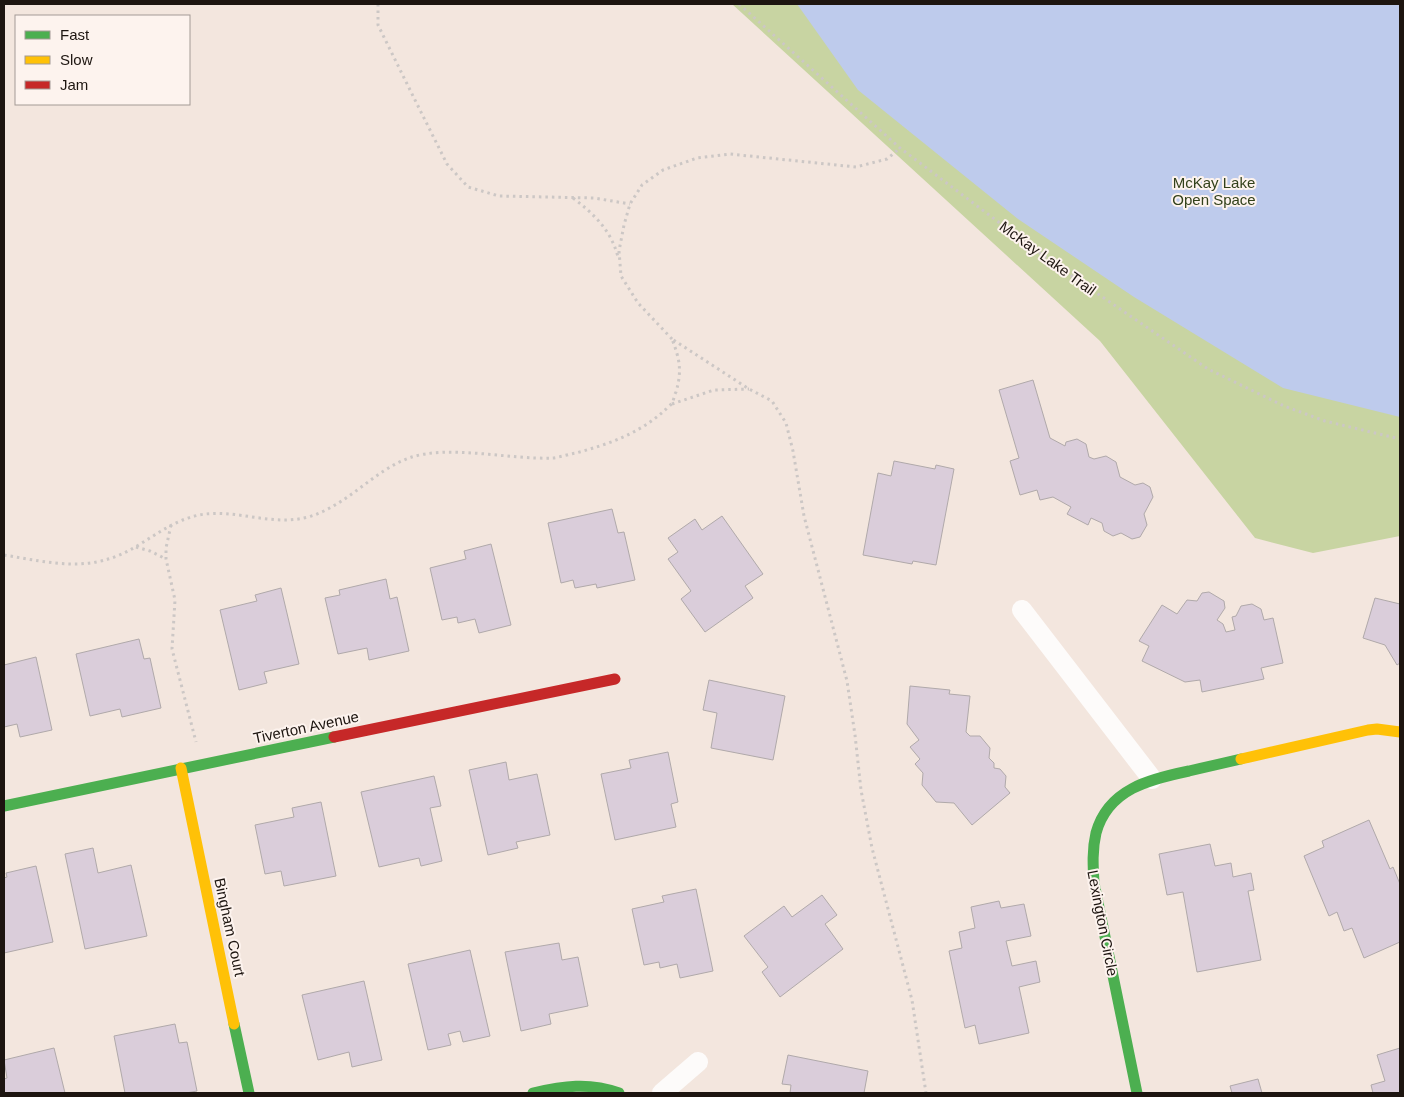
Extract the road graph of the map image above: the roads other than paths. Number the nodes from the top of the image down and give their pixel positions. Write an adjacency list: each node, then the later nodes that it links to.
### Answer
1 (1022, 610): 5 (street)
2 (615, 679): 4 (street, Tiverton Avenue)
3 (1400, 732): 5 (street, Lexington Circle)
4 (181, 768): 6 (street, Tiverton Avenue); 8 (street, Bingham Court)
5 (1152, 779): 12 (street, Lexington Circle)
6 (4, 806)
7 (698, 1062): 11 (street)
8 (249, 1093)
9 (533, 1093): 10 (street)
10 (619, 1093)
11 (662, 1093)
12 (1136, 1093)

